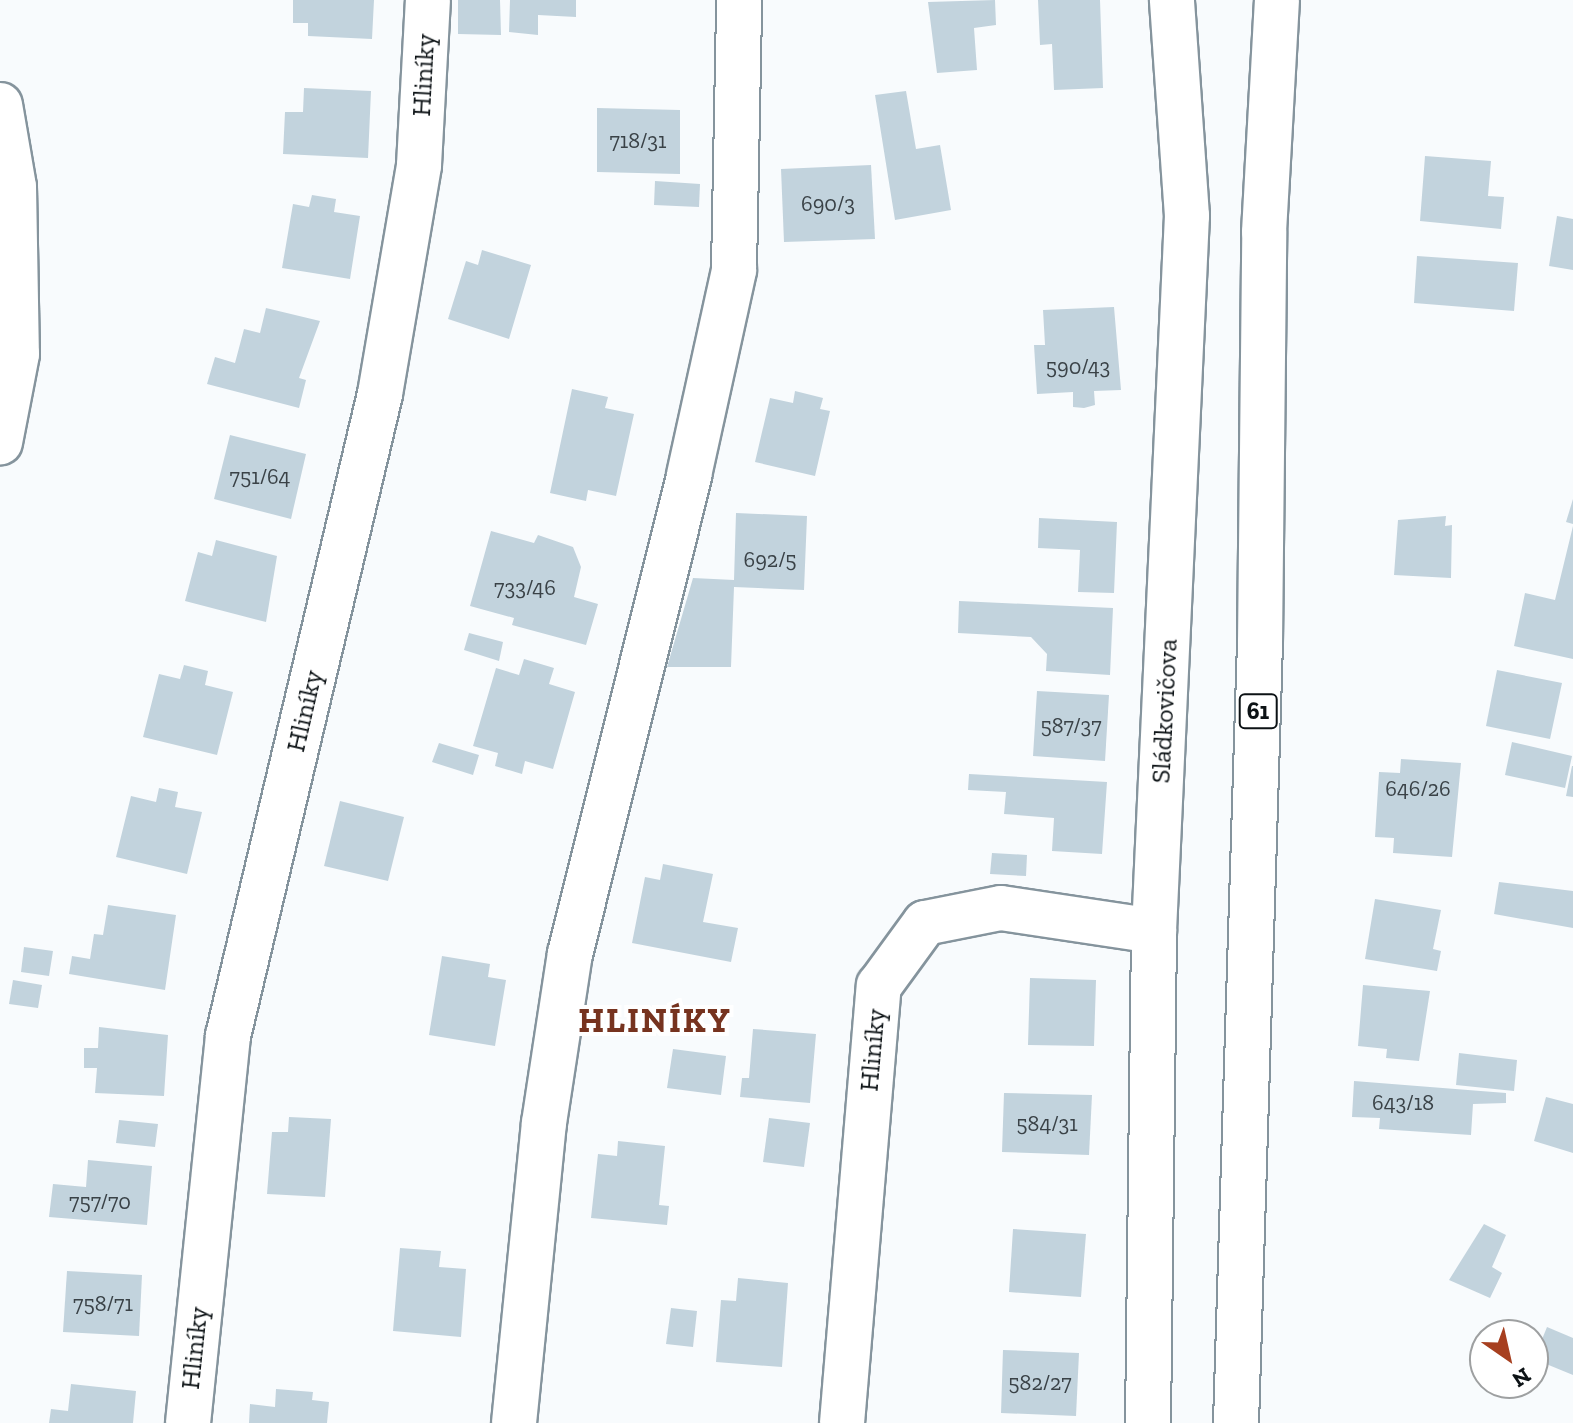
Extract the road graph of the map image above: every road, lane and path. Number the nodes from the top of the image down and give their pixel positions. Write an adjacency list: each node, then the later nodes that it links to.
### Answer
1 (428, 0): 8 (street, Hliníky)
2 (739, 0): 9 (street)
3 (1172, 0): 7 (street, Sládkovičova)
4 (1277, 0): 12 (street, 61)
5 (0, 105): 6 (street)
6 (0, 442)
7 (1154, 931): 10 (street, Hliníky); 11 (street, Sládkovičova)
8 (188, 1423)
9 (514, 1423)
10 (842, 1423)
11 (1148, 1423)
12 (1236, 1423)

